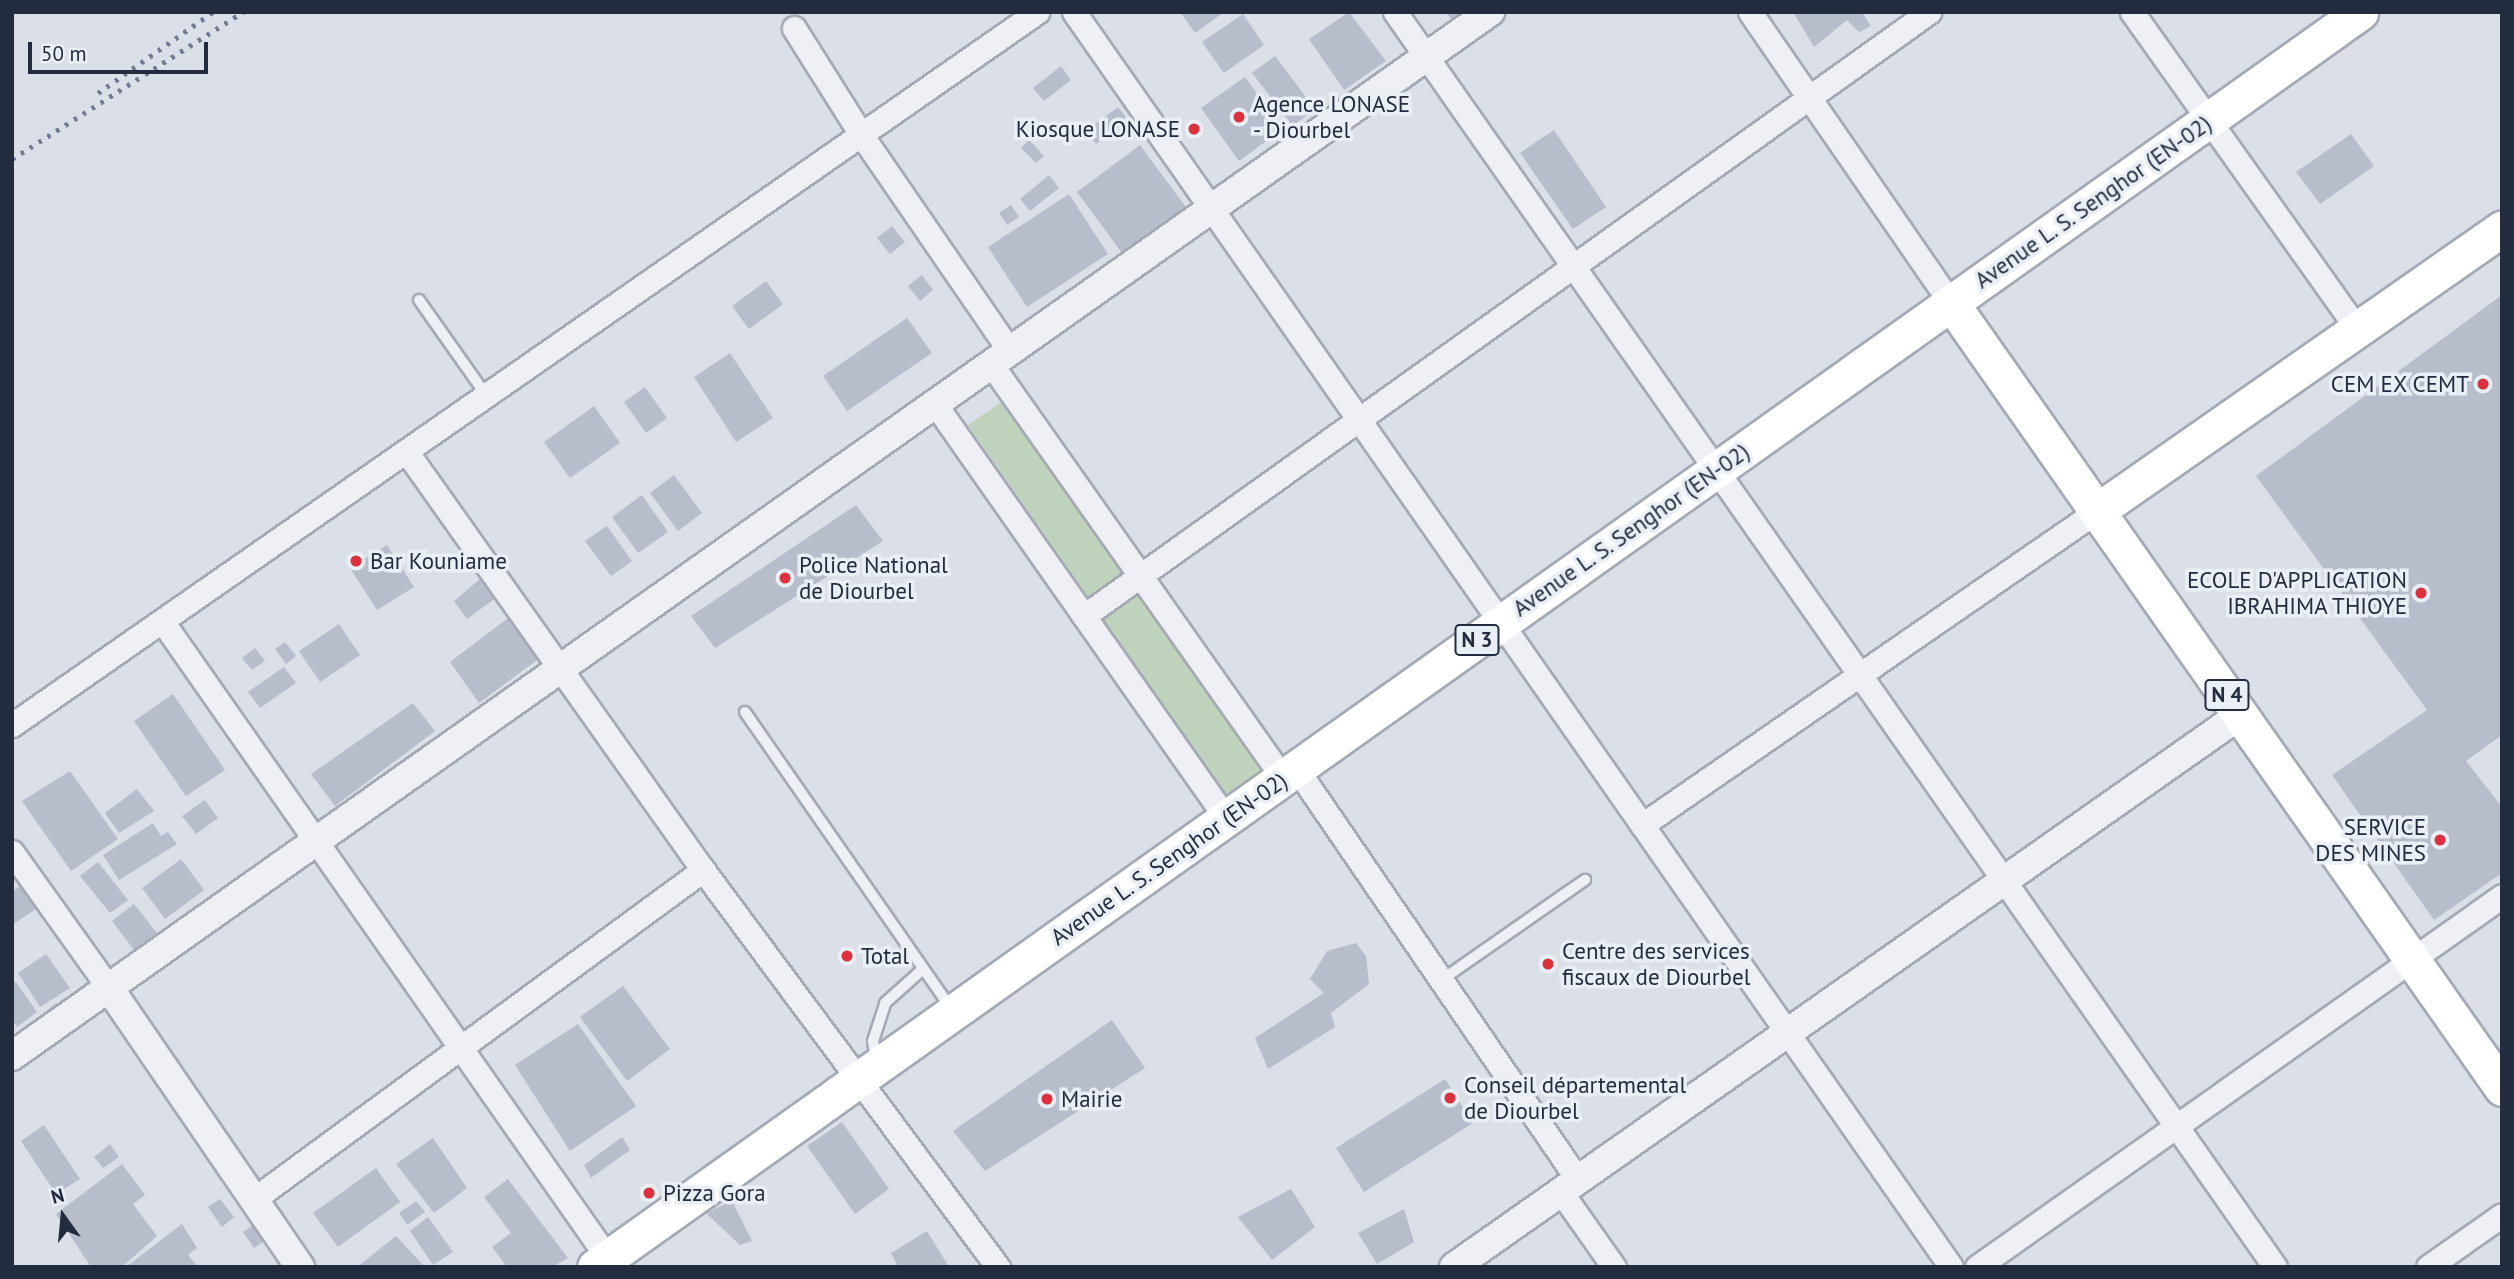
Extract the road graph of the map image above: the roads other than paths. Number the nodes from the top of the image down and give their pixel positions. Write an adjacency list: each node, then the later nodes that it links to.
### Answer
1 (1037, 12): 13 (street)
2 (1074, 12): 14 (street)
3 (1395, 12): 10 (street)
4 (1490, 12): 10 (street)
5 (1750, 12): 11 (street)
6 (1929, 12): 11 (street)
7 (2132, 12): 12 (street)
8 (2360, 12): 12 (main road, Avenue L. S. Senghor (EN-02) / N 3)
9 (794, 28): 13 (street)
10 (1427, 57): 14 (street); 16 (street)
11 (1810, 97): 16 (street); 18 (street)
12 (2208, 120): 18 (main road, Avenue L. S. Senghor (EN-02) / N 3); 19 (street)
13 (860, 132): 20 (street); 21 (street)
14 (1211, 209): 20 (street); 23 (street)
15 (2502, 228): 19 (main road)
16 (1574, 266): 23 (street); 25 (street)
17 (419, 300): 21 (lane)
18 (1951, 303): 25 (main road, Avenue L. S. Senghor (EN-02) / N 3); 26 (main road, N 4)
19 (2357, 329): 26 (main road)
20 (1001, 358): 22 (street); 27 (street)
21 (486, 395): 24 (street)
22 (935, 404): 28 (street); 31 (street)
23 (1359, 419): 27 (street); 30 (street)
24 (406, 451): 29 (street); 31 (street)
25 (1716, 470): 30 (main road, Avenue L. S. Senghor (EN-02) / N 3); 32 (street)
26 (2097, 511): 32 (street); 34 (main road, N 4)
27 (1141, 575): 28 (street); 36 (street)
28 (1084, 616): 37 (street)
29 (162, 621): 35 (street); 39 (street)
30 (1501, 623): 36 (main road, Avenue L. S. Senghor (EN-02) / N 3); 38 (street)
31 (561, 668): 39 (street); 41 (street)
32 (1860, 675): 38 (street); 43 (street)
33 (745, 712): 46 (lane)
34 (2240, 715): 43 (street); 45 (main road, N 4)
35 (12, 725)
36 (1289, 773): 37 (main road, Avenue L. S. Senghor (EN-02) / N 3); 47 (street)
37 (1226, 818): 49 (main road, Avenue L. S. Senghor (EN-02) / N 3)
38 (1642, 825): 50 (street)
39 (316, 841): 48 (street); 51 (street)
40 (12, 852): 48 (street)
41 (703, 870): 51 (street); 53 (street)
42 (1585, 880): 47 (lane)
43 (2005, 881): 50 (street); 55 (street)
44 (2502, 896): 45 (street)
45 (2411, 959): 54 (main road, N 4); 55 (street)
46 (923, 969): 49 (lane); 53 (lane)
47 (1440, 981): 56 (street)
48 (109, 988): 52 (street); 57 (street)
49 (953, 1012): 53 (main road, Avenue L. S. Senghor (EN-02) / N 3)
50 (1787, 1033): 56 (street); 64 (street)
51 (460, 1048): 57 (street); 59 (street)
52 (12, 1056)
53 (868, 1072): 59 (main road, Avenue L. S. Senghor (EN-02) / N 3); 61 (street)
54 (2502, 1088)
55 (2177, 1125): 65 (street); 66 (street)
56 (1569, 1186): 62 (street); 63 (street)
57 (254, 1199): 60 (street)
58 (2502, 1215): 67 (street)
59 (605, 1264)
60 (300, 1267)
61 (998, 1267)
62 (1454, 1267)
63 (1614, 1267)
64 (1951, 1267)
65 (1977, 1267)
66 (2275, 1267)
67 (2428, 1267)

